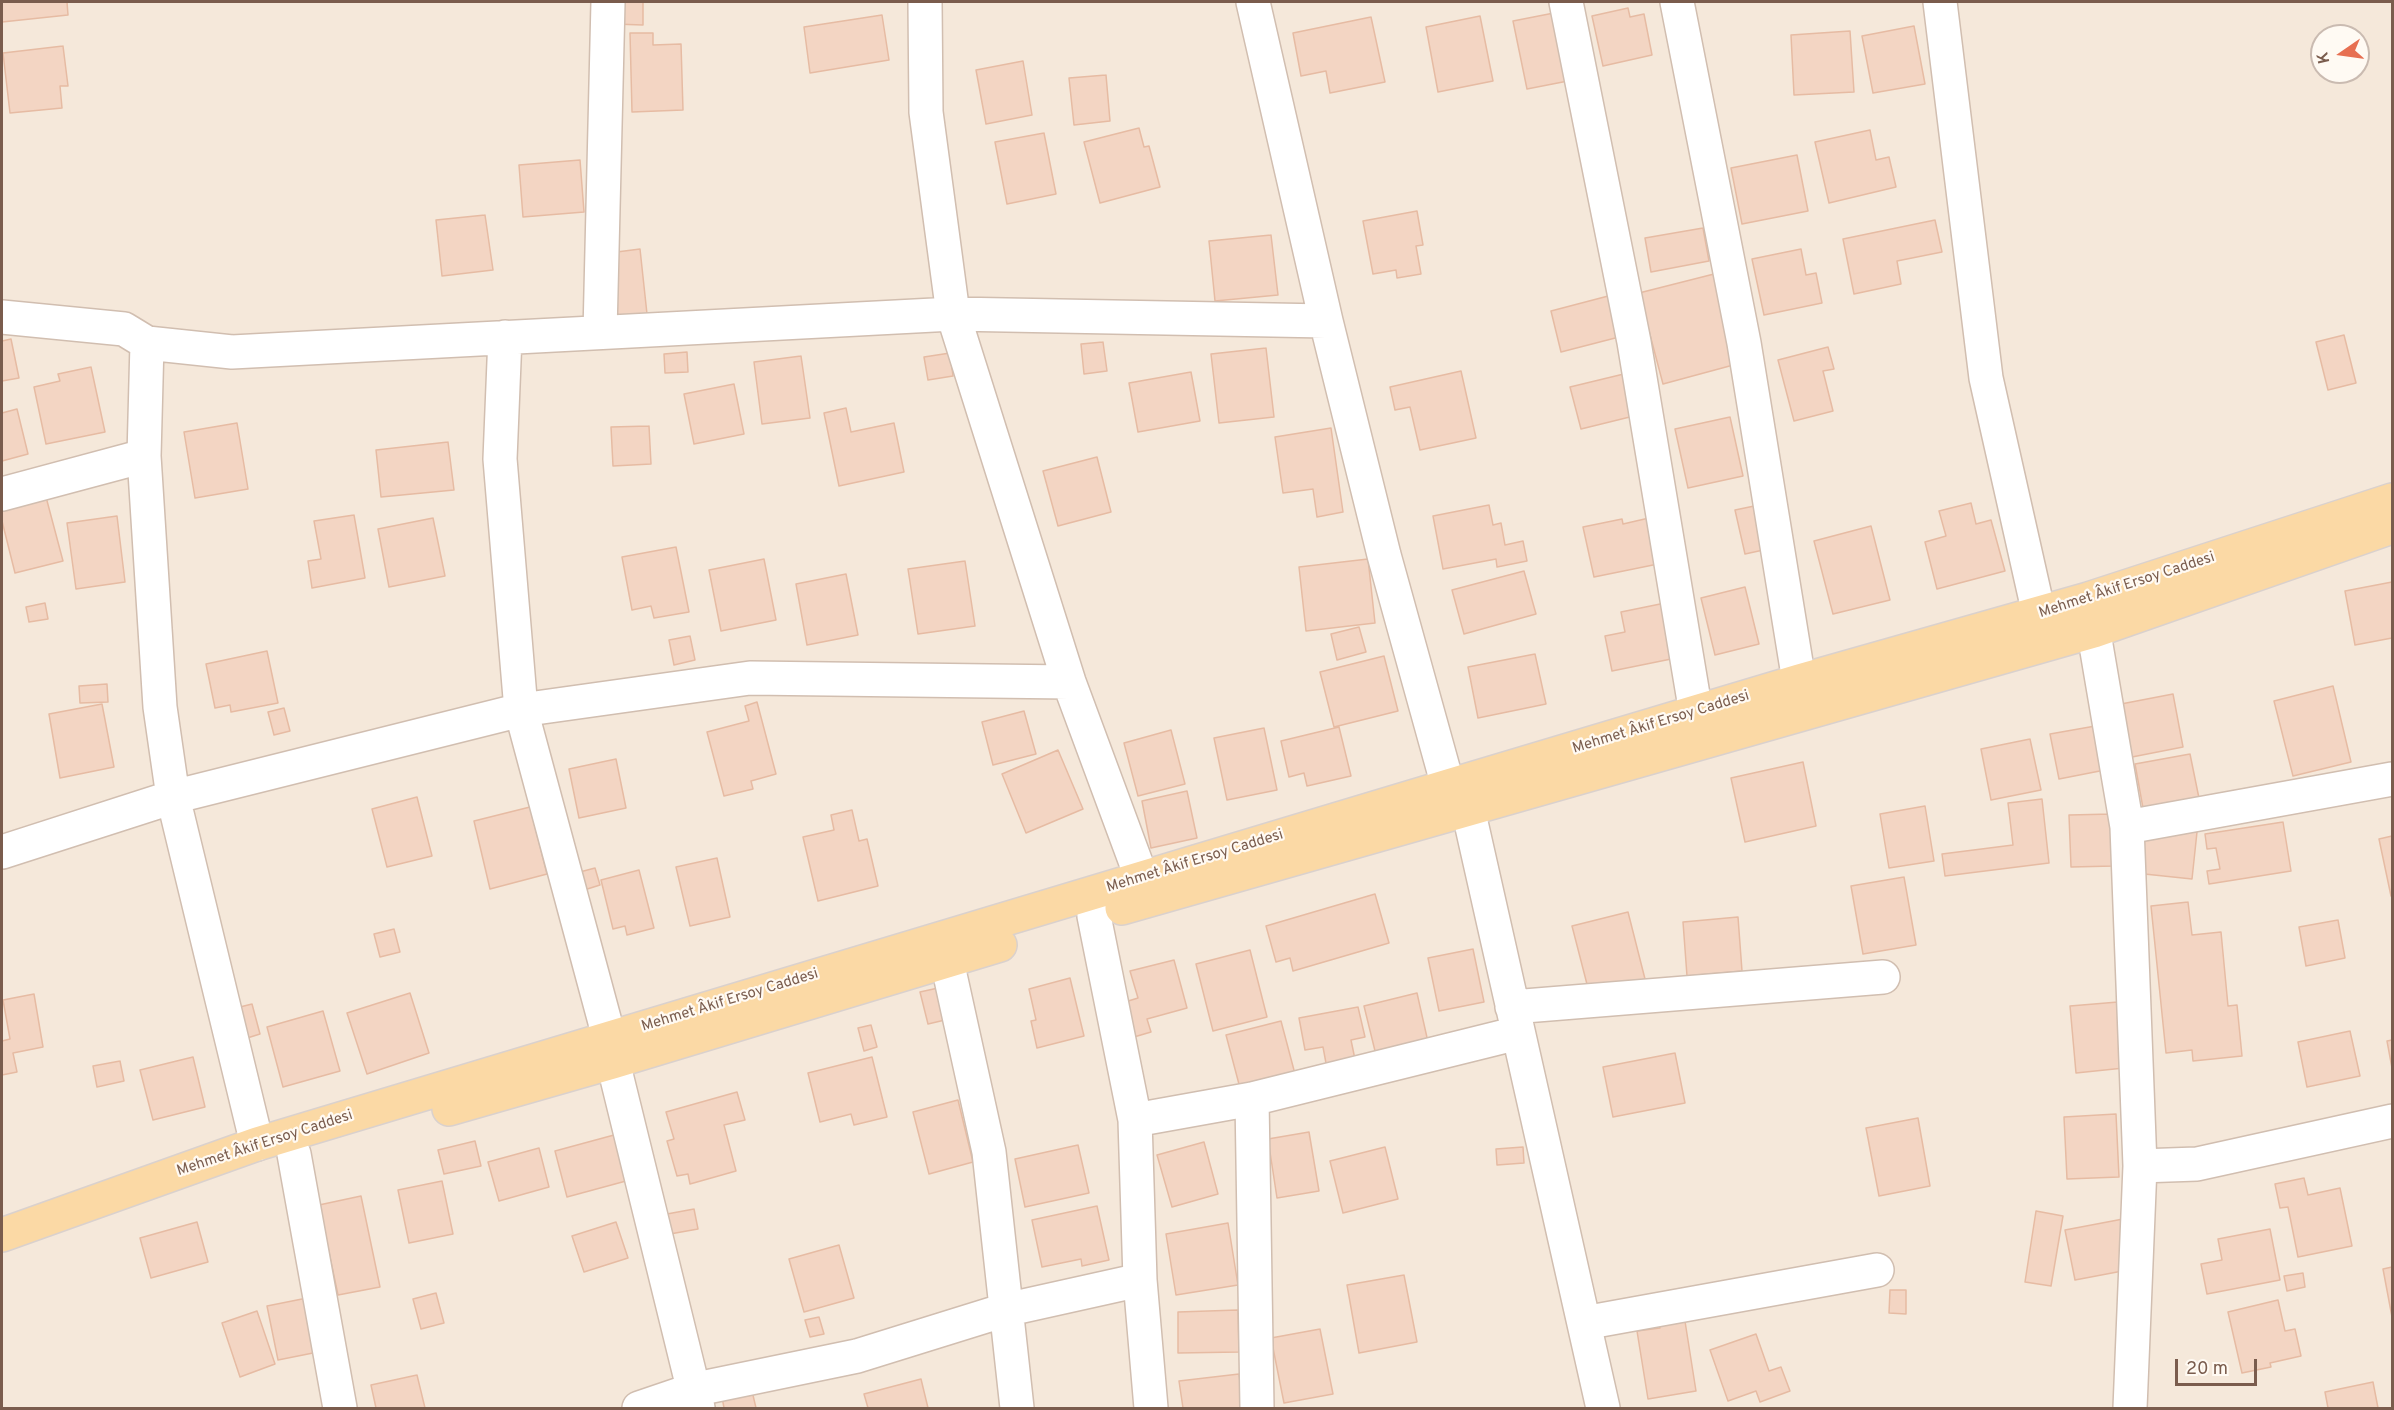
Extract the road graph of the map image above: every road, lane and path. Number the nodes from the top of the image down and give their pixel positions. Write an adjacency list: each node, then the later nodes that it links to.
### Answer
1 (608, 2): 10 (street)
2 (925, 2): 7 (street)
3 (1253, 2): 9 (street)
4 (1566, 2): 22 (street)
5 (1677, 2): 19 (street)
6 (1940, 2): 17 (street)
7 (953, 315): 9 (street); 10 (street); 20 (street)
8 (2, 317): 12 (street)
9 (1326, 321): 25 (street)
10 (600, 332): 11 (street)
11 (505, 337): 12 (street); 21 (street)
12 (147, 343): 13 (street)
13 (144, 456): 14 (street); 24 (street)
14 (2, 494)
15 (2392, 500): 18 (main road, Mehmet Âkif Ersoy Caddesi)
16 (2392, 527): 18 (main road, Mehmet Âkif Ersoy Caddesi)
17 (2039, 614): 18 (main road, Mehmet Âkif Ersoy Caddesi); 19 (main road, Mehmet Âkif Ersoy Caddesi)
18 (2091, 615): 25 (main road, Mehmet Âkif Ersoy Caddesi); 26 (street)
19 (1799, 681): 22 (main road, Mehmet Âkif Ersoy Caddesi)
20 (1069, 682): 21 (street); 28 (street)
21 (521, 710): 24 (street); 33 (street)
22 (1696, 713): 25 (main road, Mehmet Âkif Ersoy Caddesi)
23 (2392, 778): 26 (street)
24 (173, 797): 27 (street); 37 (street)
25 (1458, 797): 28 (main road, Mehmet Âkif Ersoy Caddesi); 29 (main road, Mehmet Âkif Ersoy Caddesi); 32 (street)
26 (2127, 826): 39 (street)
27 (2, 852)
28 (1142, 879): 33 (main road, Mehmet Âkif Ersoy Caddesi)
29 (1094, 916): 30 (main road, Mehmet Âkif Ersoy Caddesi); 35 (street)
30 (946, 961): 33 (main road, Mehmet Âkif Ersoy Caddesi); 44 (street)
31 (1883, 977): 32 (street)
32 (1515, 1020): 34 (street); 45 (street)
33 (611, 1049): 37 (main road, Mehmet Âkif Ersoy Caddesi); 38 (main road, Mehmet Âkif Ersoy Caddesi); 46 (street)
34 (1252, 1099): 35 (street); 51 (street)
35 (1135, 1120): 43 (street)
36 (2392, 1121): 39 (street)
37 (257, 1144): 40 (main road, Mehmet Âkif Ersoy Caddesi)
38 (294, 1154): 41 (main road, Mehmet Âkif Ersoy Caddesi); 47 (street)
39 (2140, 1166): 53 (street)
40 (2, 1235)
41 (2, 1242)
42 (1877, 1270): 45 (street)
43 (1140, 1280): 44 (street); 50 (street)
44 (1005, 1310): 46 (street); 49 (street)
45 (1584, 1323): 52 (street)
46 (695, 1399): 48 (street)
47 (340, 1408)
48 (639, 1408)
49 (1017, 1408)
50 (1151, 1408)
51 (1257, 1408)
52 (1603, 1408)
53 (2130, 1408)

